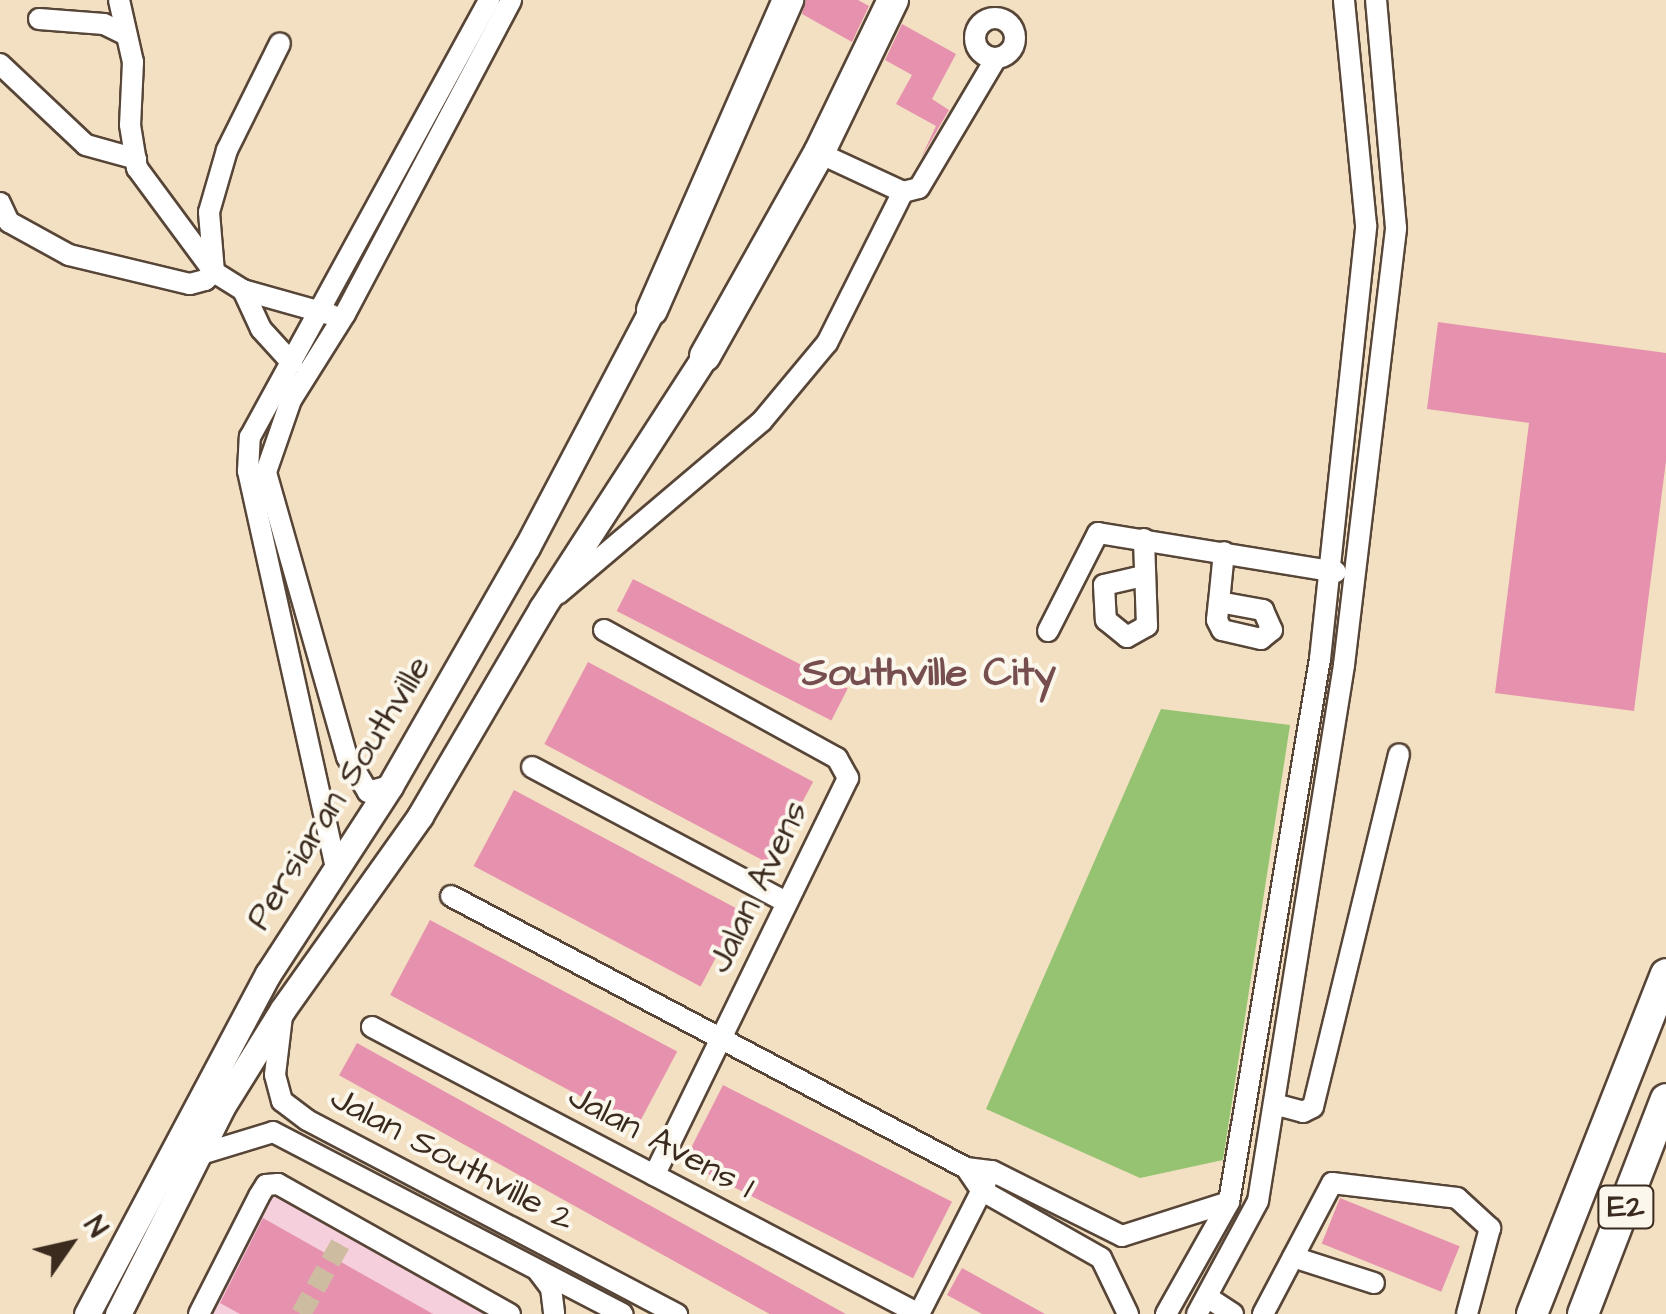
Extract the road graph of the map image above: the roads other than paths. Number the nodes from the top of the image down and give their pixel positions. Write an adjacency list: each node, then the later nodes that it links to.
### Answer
1 (119, 0): 9 (street)
2 (489, 0): 23 (street)
3 (511, 0): 22 (street)
4 (788, 0): 21 (highway)
5 (893, 0): 13 (highway)
6 (1344, 0): 17 (street)
7 (1376, 0): 18 (street)
8 (39, 19): 9 (street)
9 (127, 35): 14 (street)
10 (280, 43): 19 (street)
11 (994, 60): 15 (street)
12 (0, 64): 14 (street)
13 (819, 153): 15 (street); 24 (highway)
14 (136, 159): 19 (street)
15 (903, 192): 32 (street)
16 (0, 202): 19 (street)
17 (1366, 224): 18 (street); 28 (street)
18 (1396, 228): 30 (street)
19 (214, 272): 20 (street)
20 (244, 290): 23 (street); 25 (street)
21 (652, 310): 37 (main road, Persiaran Southville)
22 (345, 314): 23 (street); 37 (street)
23 (320, 316): 25 (street)
24 (705, 356): 32 (main road, Persiaran Southville)
25 (292, 363): 38 (street)
26 (1144, 538): 27 (street); 29 (street); 34 (street)
27 (1224, 552): 28 (street); 31 (street)
28 (1326, 570): 30 (street); 53 (street)
29 (1142, 576)
30 (1352, 576): 46 (street)
31 (1219, 602)
32 (542, 608): 42 (main road, Persiaran Southville)
33 (604, 630): 40 (street, Jalan Avens)
34 (1048, 631)
35 (1400, 754): 46 (street)
36 (532, 767): 40 (street)
37 (390, 786): 38 (main road, Persiaran Southville)
38 (336, 868): 61 (main road, Persiaran Southville)
39 (451, 896): 44 (street)
40 (786, 902): 44 (street, Jalan Avens)
41 (1666, 974): 74 (highway, E2)
42 (283, 1008): 47 (main road, Persiaran Southville); 67 (street, Jalan Southville 2)
43 (372, 1027): 50 (street, Jalan Avens 1)
44 (721, 1036): 48 (street); 50 (street, Jalan Avens)
45 (1666, 1099): 75 (highway, E2)
46 (1274, 1104): 60 (street)
47 (198, 1156): 58 (street, Jalan Southville 2); 62 (main road, Persiaran Southville)
48 (966, 1168): 49 (street); 51 (street)
49 (992, 1170): 51 (street); 52 (street)
50 (654, 1175): 68 (street, Jalan Avens 1)
51 (981, 1190): 54 (street); 68 (street)
52 (1036, 1194): 54 (street); 55 (street)
53 (1229, 1202): 55 (street); 70 (street)
54 (1026, 1216): 56 (street)
55 (1085, 1220): 56 (street)
56 (1074, 1244): 69 (street)
57 (1293, 1256): 59 (street); 72 (street); 73 (street)
58 (536, 1267): 65 (street); 66 (street, Jalan Southville 2)
59 (1374, 1283)
60 (1202, 1305): 71 (street)
61 (87, 1314)
62 (118, 1314)
63 (199, 1314): 64 (street)
64 (510, 1314)
65 (554, 1314)
66 (622, 1314)
67 (676, 1314)
68 (919, 1314)
69 (1128, 1314)
70 (1166, 1314)
71 (1232, 1314)
72 (1263, 1314)
73 (1467, 1314)
74 (1532, 1314)
75 (1583, 1314)

